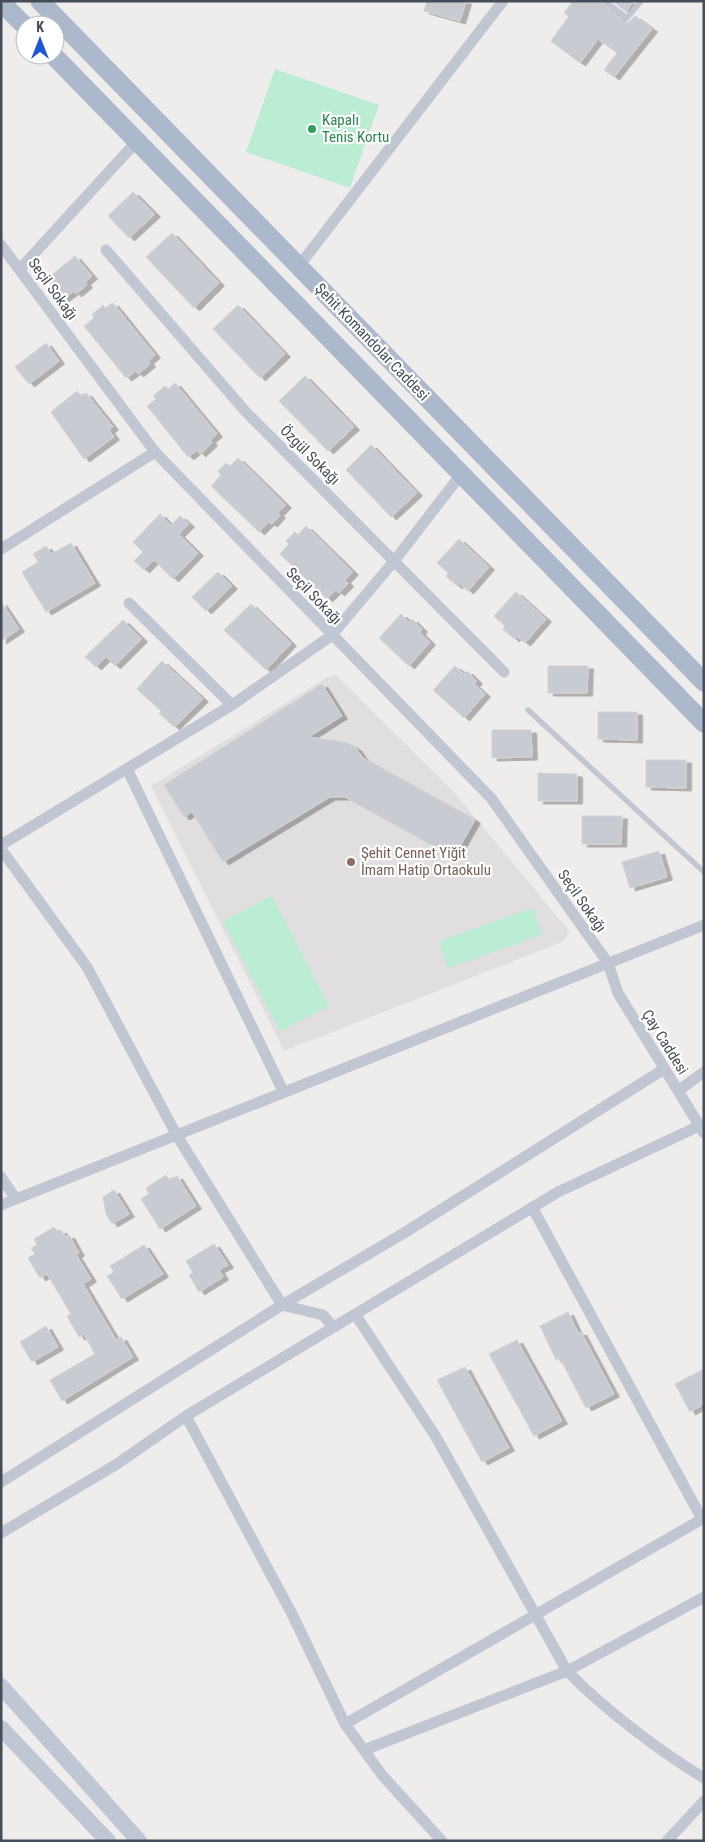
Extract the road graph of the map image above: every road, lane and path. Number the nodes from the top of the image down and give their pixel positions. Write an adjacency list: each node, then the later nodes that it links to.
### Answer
1 (40, 1): 11 (main road, Şehit Komandolar Caddesi)
2 (503, 1): 11 (street)
3 (605, 1): 4 (lane)
4 (641, 1)
5 (1, 2): 6 (main road)
6 (15, 16)
7 (63, 65): 8 (main road, Şehit Komandolar Caddesi)
8 (137, 141): 12 (street); 14 (main road, Şehit Komandolar Caddesi)
9 (1, 245): 12 (street, Seçil Sokağı)
10 (106, 250): 16 (street, Özgül Sokağı)
11 (299, 266): 20 (main road, Şehit Komandolar Caddesi)
12 (20, 269): 13 (street, Seçil Sokağı)
13 (155, 452): 15 (street); 18 (street, Seçil Sokağı)
14 (462, 473): 16 (street); 23 (main road, Şehit Komandolar Caddesi)
15 (1, 549)
16 (395, 560): 18 (street); 19 (street, Özgül Sokağı)
17 (129, 603): 21 (street)
18 (331, 636): 21 (street); 29 (street, Seçil Sokağı)
19 (504, 672)
20 (704, 682)
21 (232, 705): 24 (street)
22 (528, 710): 27 (lane)
23 (704, 723)
24 (127, 769): 25 (street); 32 (street)
25 (1, 845)
26 (1, 849): 35 (street)
27 (704, 872)
28 (704, 925): 29 (street)
29 (608, 963): 30 (street, Çay Caddesi); 32 (street)
30 (664, 1068): 33 (street, Çay Caddesi); 40 (street)
31 (704, 1072): 33 (street)
32 (283, 1091): 35 (street)
33 (678, 1091): 34 (street, Çay Caddesi)
34 (702, 1130): 39 (street)
35 (176, 1134): 37 (street); 40 (street)
36 (1, 1177): 37 (street)
37 (16, 1199): 38 (street)
38 (1, 1205)
39 (532, 1207): 41 (street); 45 (street)
40 (282, 1305): 42 (street); 44 (street)
41 (355, 1314): 42 (street); 48 (street)
42 (333, 1327): 43 (street)
43 (186, 1416): 46 (street); 51 (street)
44 (1, 1482)
45 (703, 1519): 48 (street)
46 (1, 1533)
47 (704, 1597): 49 (street)
48 (536, 1614): 49 (street); 51 (street)
49 (567, 1671): 53 (street); 54 (street)
50 (1, 1686): 57 (street)
51 (345, 1724): 53 (street)
52 (1, 1728): 56 (street)
53 (364, 1750): 58 (street)
54 (704, 1778)
55 (704, 1801): 59 (street)
56 (108, 1841)
57 (139, 1841)
58 (442, 1841)
59 (667, 1841)

